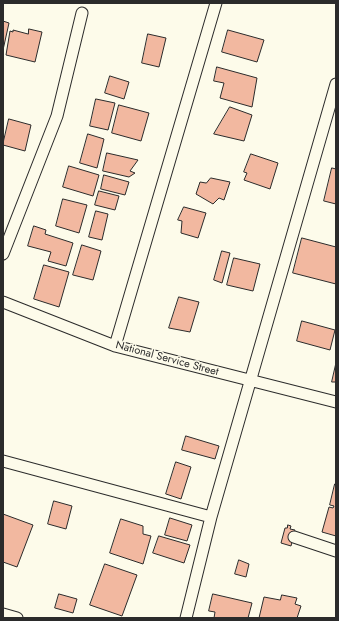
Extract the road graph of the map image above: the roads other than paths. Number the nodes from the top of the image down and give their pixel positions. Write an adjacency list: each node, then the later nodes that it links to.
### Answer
1 (216, 3): 6 (street)
2 (82, 13): 4 (street)
3 (335, 88): 7 (street)
4 (3, 254)
5 (3, 302): 6 (street, National Service Street)
6 (115, 346): 7 (street, National Service Street)
7 (251, 380): 8 (street, National Service Street); 10 (street)
8 (336, 402)
9 (3, 461): 10 (street)
10 (211, 517): 15 (street)
11 (294, 537): 12 (street)
12 (336, 551)
13 (3, 614): 14 (street)
14 (17, 618)
15 (186, 618)

